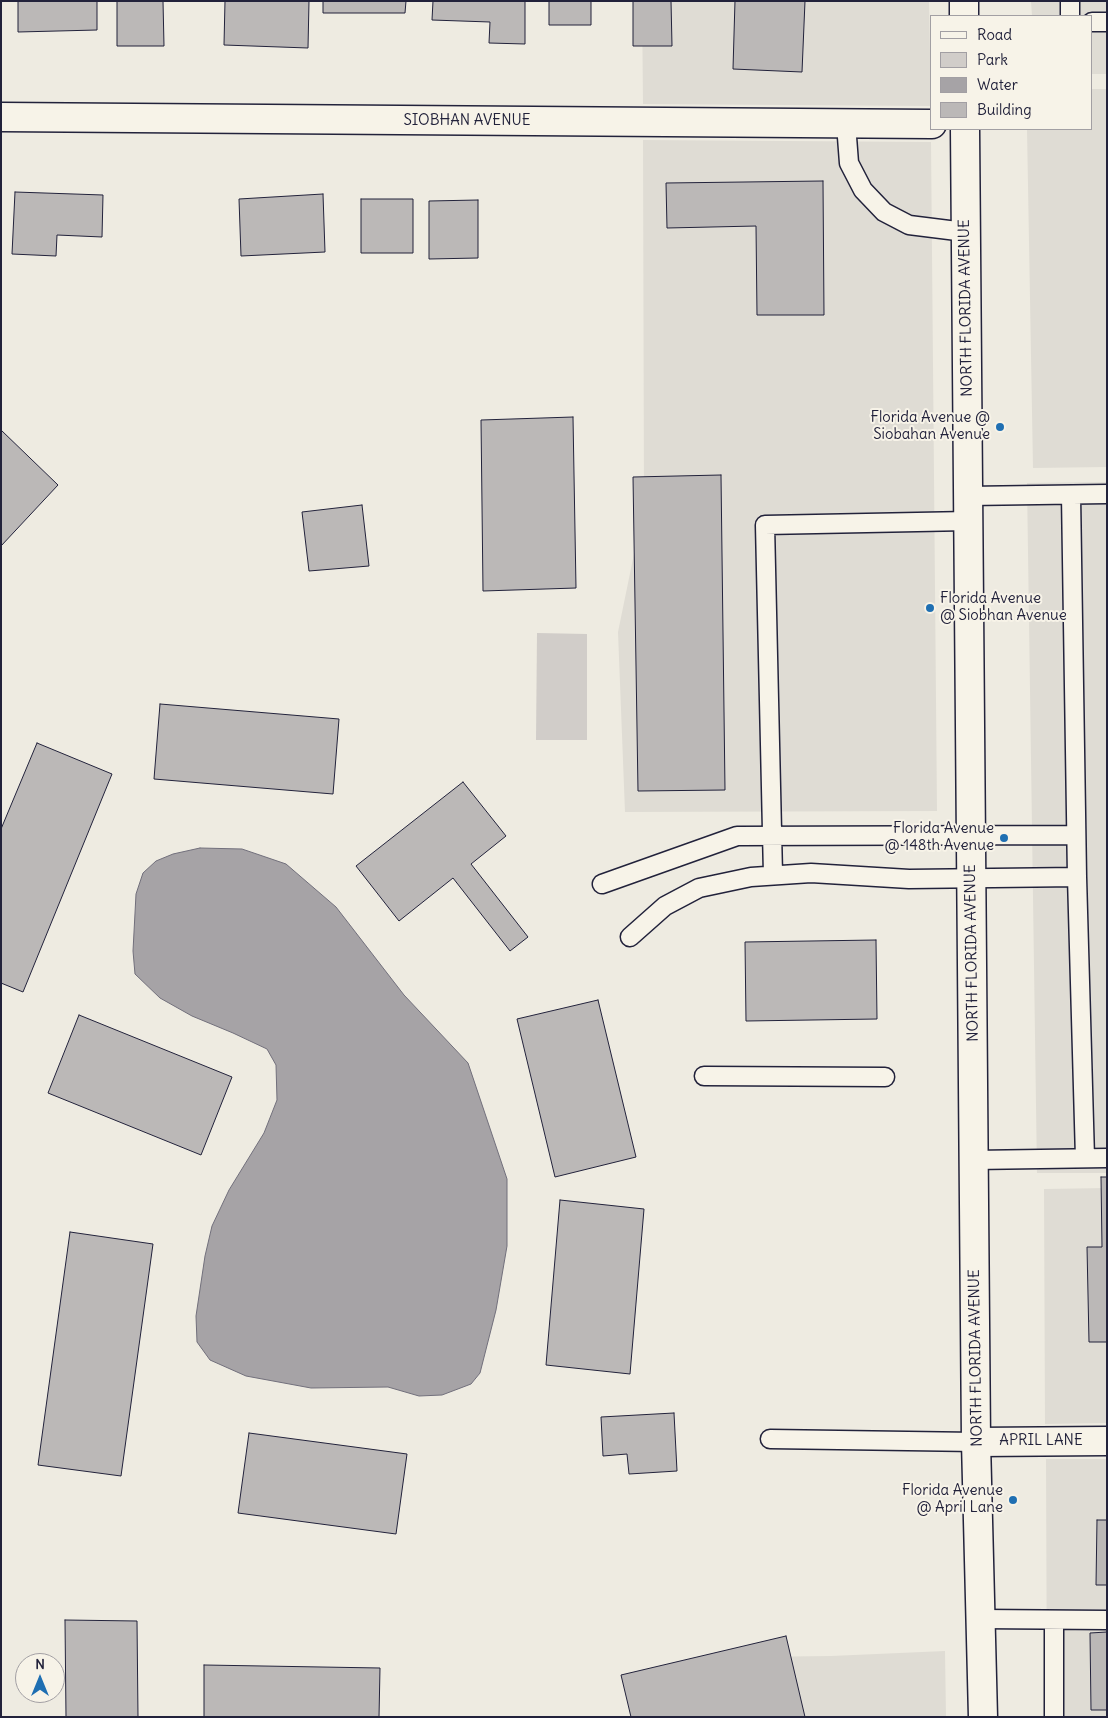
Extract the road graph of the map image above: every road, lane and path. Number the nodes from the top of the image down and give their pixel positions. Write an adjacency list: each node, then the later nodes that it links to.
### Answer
1 (964, 1): 3 (main road)
2 (1070, 1): 4 (lane)
3 (964, 15)
4 (1070, 15)
5 (1093, 22): 6 (lane)
6 (1107, 22)
7 (1, 117): 8 (main road, SIOBHAN AVENUE)
8 (846, 124): 9 (main road, SIOBHAN AVENUE); 11 (lane)
9 (930, 124)
10 (964, 130): 11 (main road, NORTH FLORIDA AVENUE)
11 (965, 232): 14 (main road, NORTH FLORIDA AVENUE)
12 (1107, 494): 13 (lane)
13 (1071, 495): 14 (lane); 16 (lane)
14 (968, 508): 15 (main road, NORTH FLORIDA AVENUE); 17 (lane)
15 (971, 835): 16 (lane); 17 (lane); 20 (main road, NORTH FLORIDA AVENUE)
16 (1076, 835): 19 (lane)
17 (772, 836): 18 (lane); 21 (lane)
18 (773, 875): 20 (lane); 22 (lane)
19 (1077, 877): 20 (lane); 25 (lane)
20 (971, 878): 27 (main road, NORTH FLORIDA AVENUE)
21 (602, 884)
22 (630, 937)
23 (704, 1076): 24 (lane)
24 (885, 1078)
25 (1085, 1158): 26 (lane); 27 (lane)
26 (1107, 1158)
27 (974, 1160): 30 (main road, NORTH FLORIDA AVENUE)
28 (770, 1439): 30 (lane)
29 (1107, 1441): 30 (main road, APRIL LANE)
30 (976, 1442): 31 (main road, NORTH FLORIDA AVENUE)
31 (981, 1619): 32 (lane); 34 (main road, NORTH FLORIDA AVENUE)
32 (1054, 1620): 33 (lane); 35 (lane)
33 (1107, 1620)
34 (983, 1717)
35 (1054, 1717)

